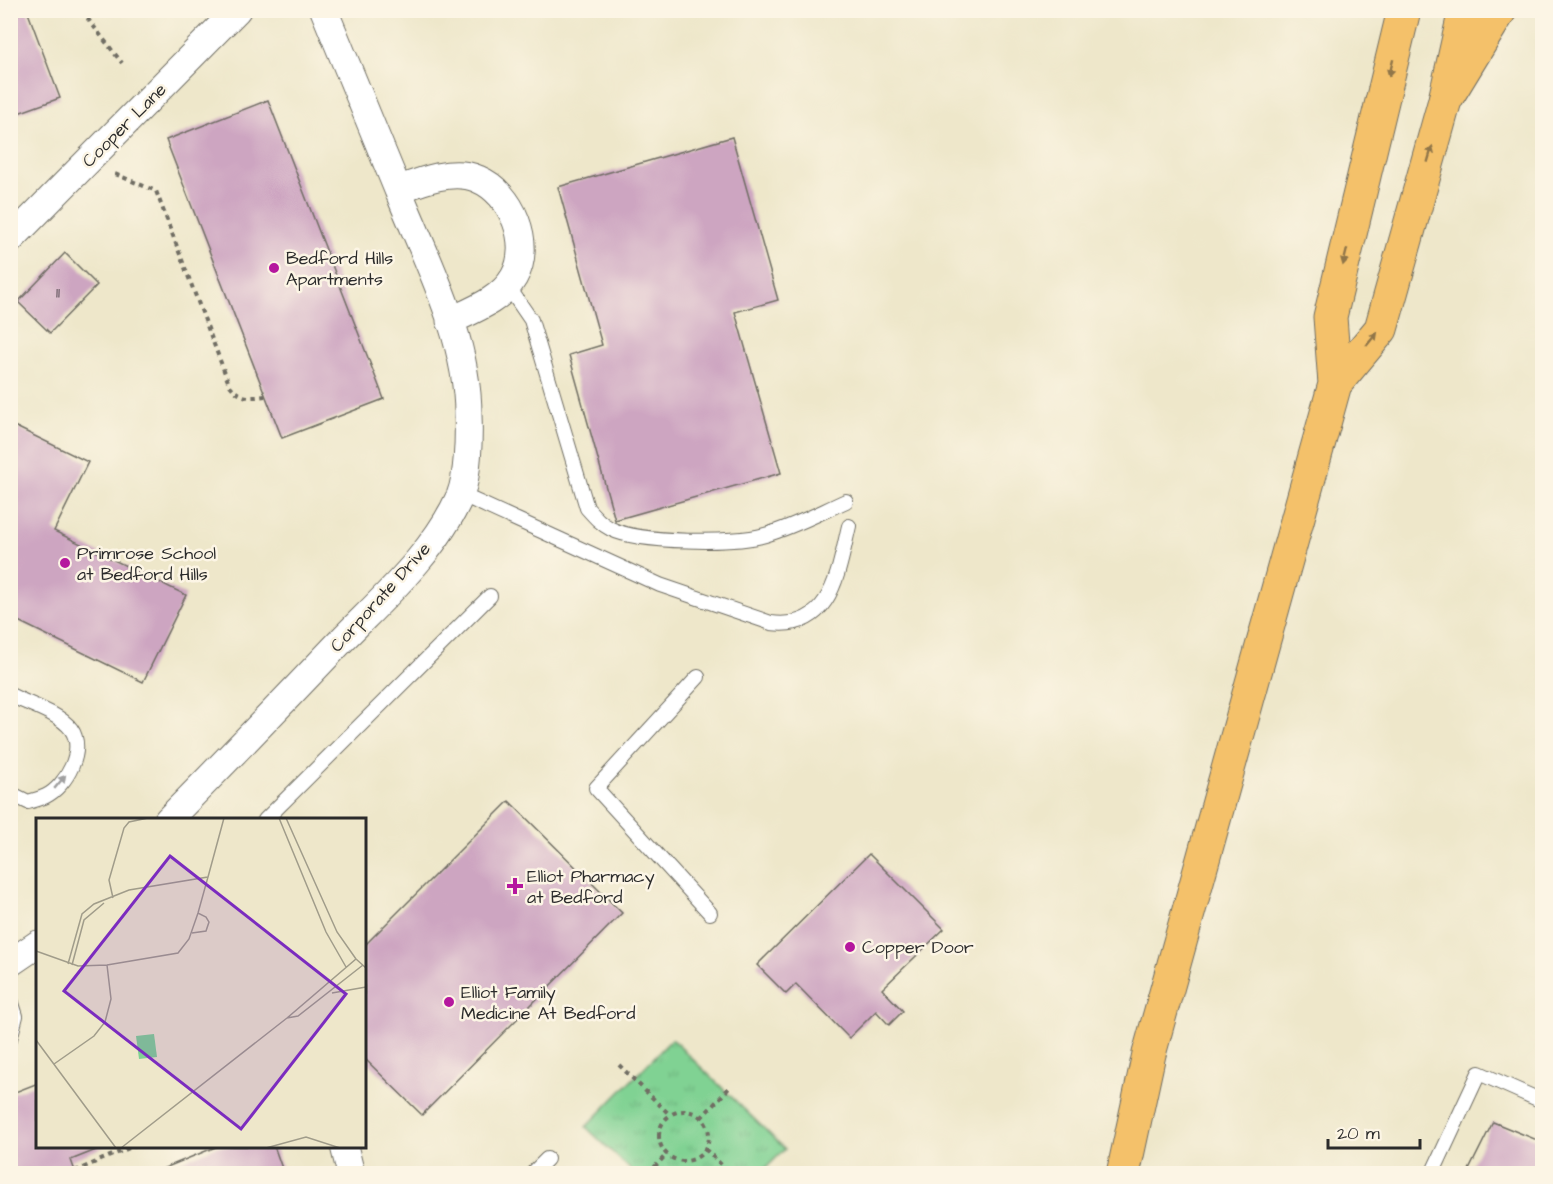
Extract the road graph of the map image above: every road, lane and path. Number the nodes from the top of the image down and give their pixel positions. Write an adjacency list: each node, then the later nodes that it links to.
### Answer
1 (84, 10): 7 (path)
2 (237, 10): 11 (street, Cooper Lane)
3 (324, 10): 10 (street)
4 (1404, 10): 14 (highway, one-way to 14)
5 (1465, 10): 8 (highway)
6 (1500, 10): 8 (highway)
7 (122, 63)
8 (1445, 100): 14 (highway, one-way to 8)
9 (108, 171): 15 (path)
10 (398, 190): 12 (street); 13 (street, Corporate Drive)
11 (10, 240)
12 (507, 285): 13 (street); 17 (lane)
13 (450, 321): 16 (street, Corporate Drive)
14 (1335, 384): 45 (highway)
15 (265, 396)
16 (460, 494): 18 (lane); 23 (street, Corporate Drive)
17 (846, 501)
18 (849, 526)
19 (490, 596): 24 (lane)
20 (698, 677): 25 (lane)
21 (10, 695): 22 (lane, one-way to 21)
22 (10, 793)
23 (169, 818)
24 (266, 818)
25 (710, 913)
26 (36, 945): 27 (street)
27 (10, 963)
28 (10, 997): 29 (lane)
29 (10, 1039)
30 (619, 1065): 33 (path)
31 (731, 1086): 34 (path)
32 (1542, 1101): 46 (lane)
33 (670, 1115): 34 (path); 38 (path)
34 (701, 1118): 37 (path)
35 (129, 1148): 40 (path)
36 (345, 1148): 41 (street)
37 (705, 1149): 38 (path); 44 (path)
38 (667, 1154): 43 (path)
39 (547, 1159): 42 (lane)
40 (75, 1171)
41 (351, 1173)
42 (532, 1173)
43 (648, 1173)
44 (731, 1173)
45 (1123, 1173)
46 (1432, 1173)

